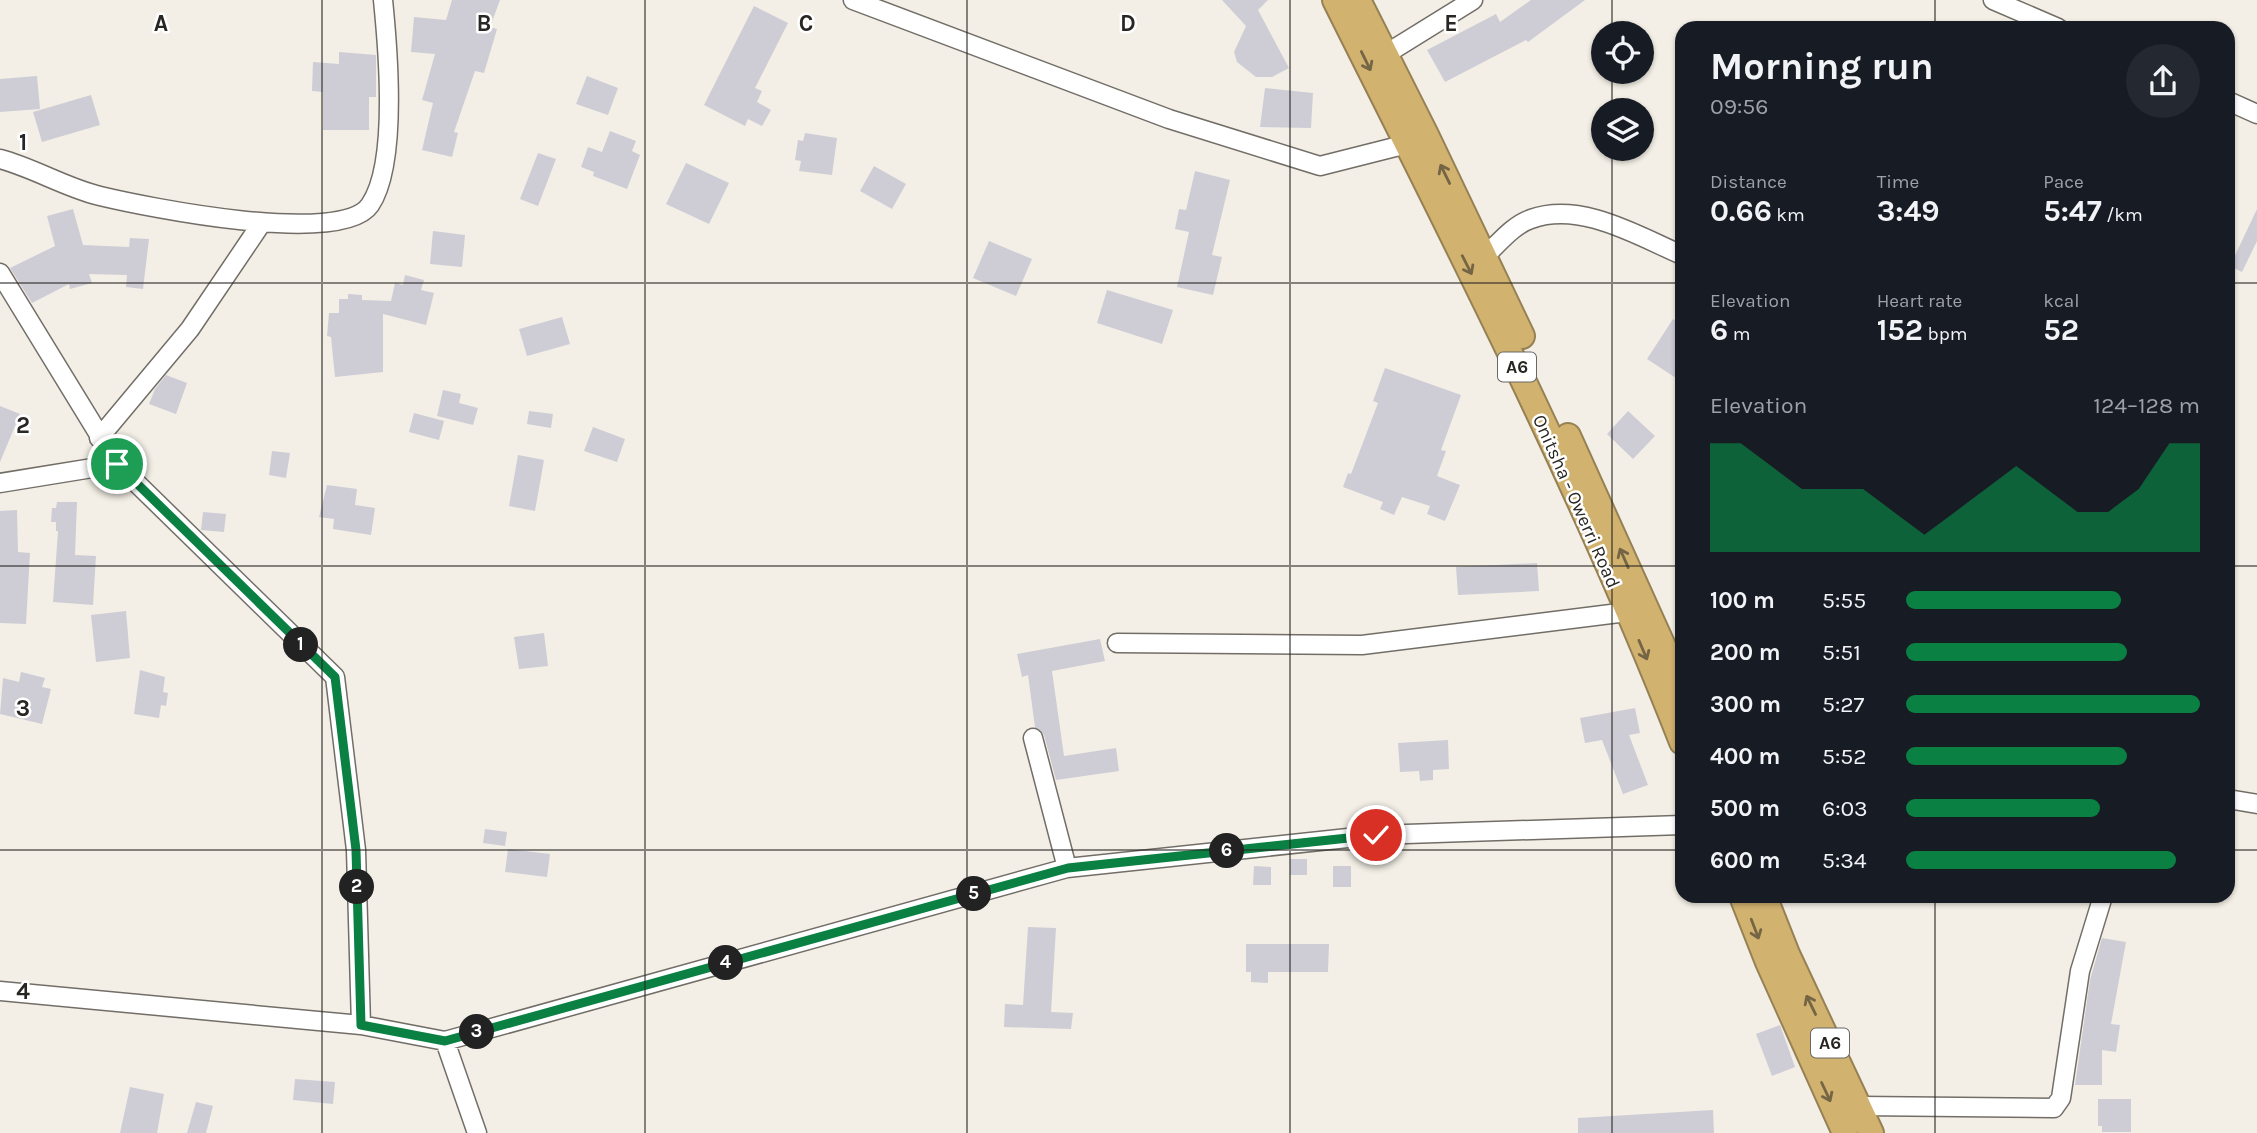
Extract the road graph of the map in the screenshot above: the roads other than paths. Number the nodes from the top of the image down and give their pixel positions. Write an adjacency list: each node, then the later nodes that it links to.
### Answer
1 (383, 0): 13 (street)
2 (853, 0): 11 (street)
3 (1335, 0): 11 (highway, Onitsha - Owerri Road / A6, one-way to 11)
4 (1358, 0): 8 (highway, Onitsha - Owerri Road / A6)
5 (1473, 0): 8 (street)
6 (1993, 0): 7 (street)
7 (2042, 21)
8 (1386, 54): 15 (highway, Onitsha - Owerri Road / A6, one-way to 8)
9 (2235, 105): 10 (street)
10 (2257, 114)
11 (1407, 144): 20 (highway, Onitsha - Owerri Road / A6, one-way to 20)
12 (0, 159): 13 (street)
13 (261, 224): 17 (street)
14 (1675, 252): 15 (street)
15 (1485, 256): 22 (highway, Onitsha - Owerri Road / A6, one-way to 15)
16 (0, 273): 17 (street)
17 (99, 438): 18 (street)
18 (117, 464): 19 (street); 33 (street)
19 (0, 483)
20 (1627, 612): 21 (street); 23 (highway, Onitsha - Owerri Road / A6, one-way to 23)
21 (1117, 643)
22 (1675, 673)
23 (1675, 725)
24 (1033, 738): 28 (street)
25 (2235, 800): 26 (street)
26 (2257, 804)
27 (1675, 825): 28 (street)
28 (1068, 868): 34 (street)
29 (1745, 903): 37 (highway, A6, one-way to 37)
30 (1767, 903): 35 (highway, A6, one-way to 30)
31 (2101, 903): 35 (street)
32 (0, 991): 33 (street)
33 (361, 1025): 34 (street)
34 (445, 1041): 36 (street)
35 (1860, 1106): 38 (highway, A6)
36 (477, 1133)
37 (1845, 1133)
38 (1871, 1133)

